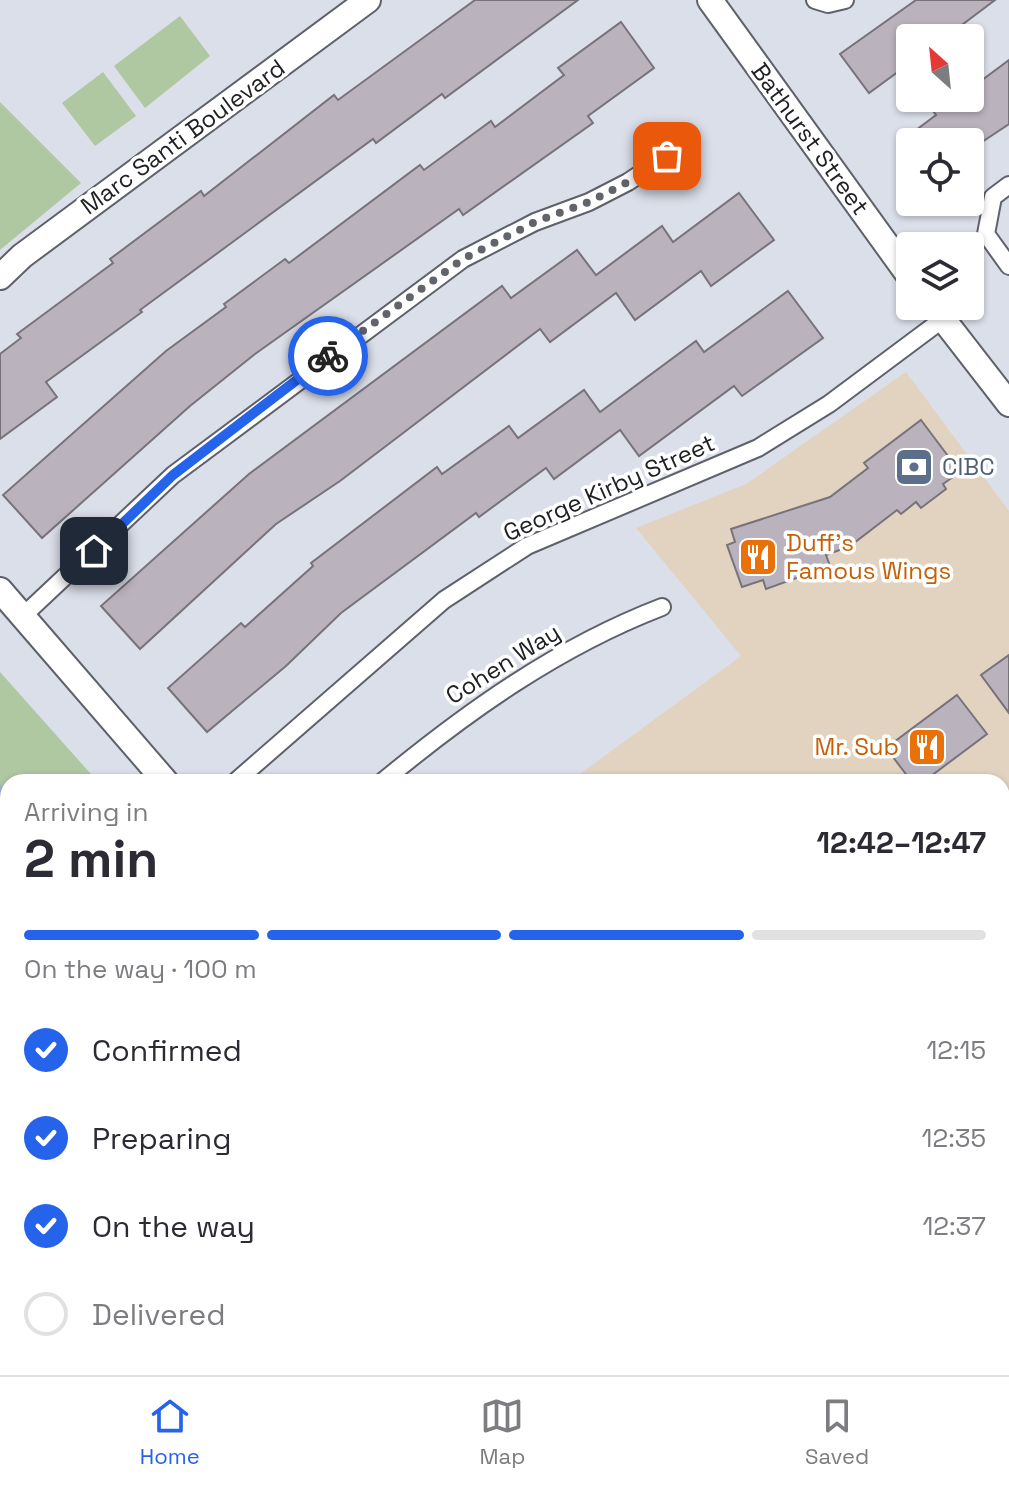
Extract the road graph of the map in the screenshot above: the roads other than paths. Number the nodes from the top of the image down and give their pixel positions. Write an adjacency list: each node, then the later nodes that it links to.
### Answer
1 (368, 0): 9 (street, Marc Santi Boulevard)
2 (710, 0): 7 (street, Bathurst Street)
3 (815, 0): 4 (street)
4 (845, 0)
5 (667, 156): 15 (street)
6 (1009, 185): 8 (street)
7 (896, 258)
8 (1009, 266)
9 (0, 277)
10 (929, 320): 17 (street, George Kirby Street)
11 (944, 320): 12 (street)
12 (1009, 404)
13 (0, 590): 15 (street)
14 (662, 607): 18 (street, Cohen Way)
15 (23, 616): 16 (street)
16 (159, 774)
17 (244, 774)
18 (392, 774)

